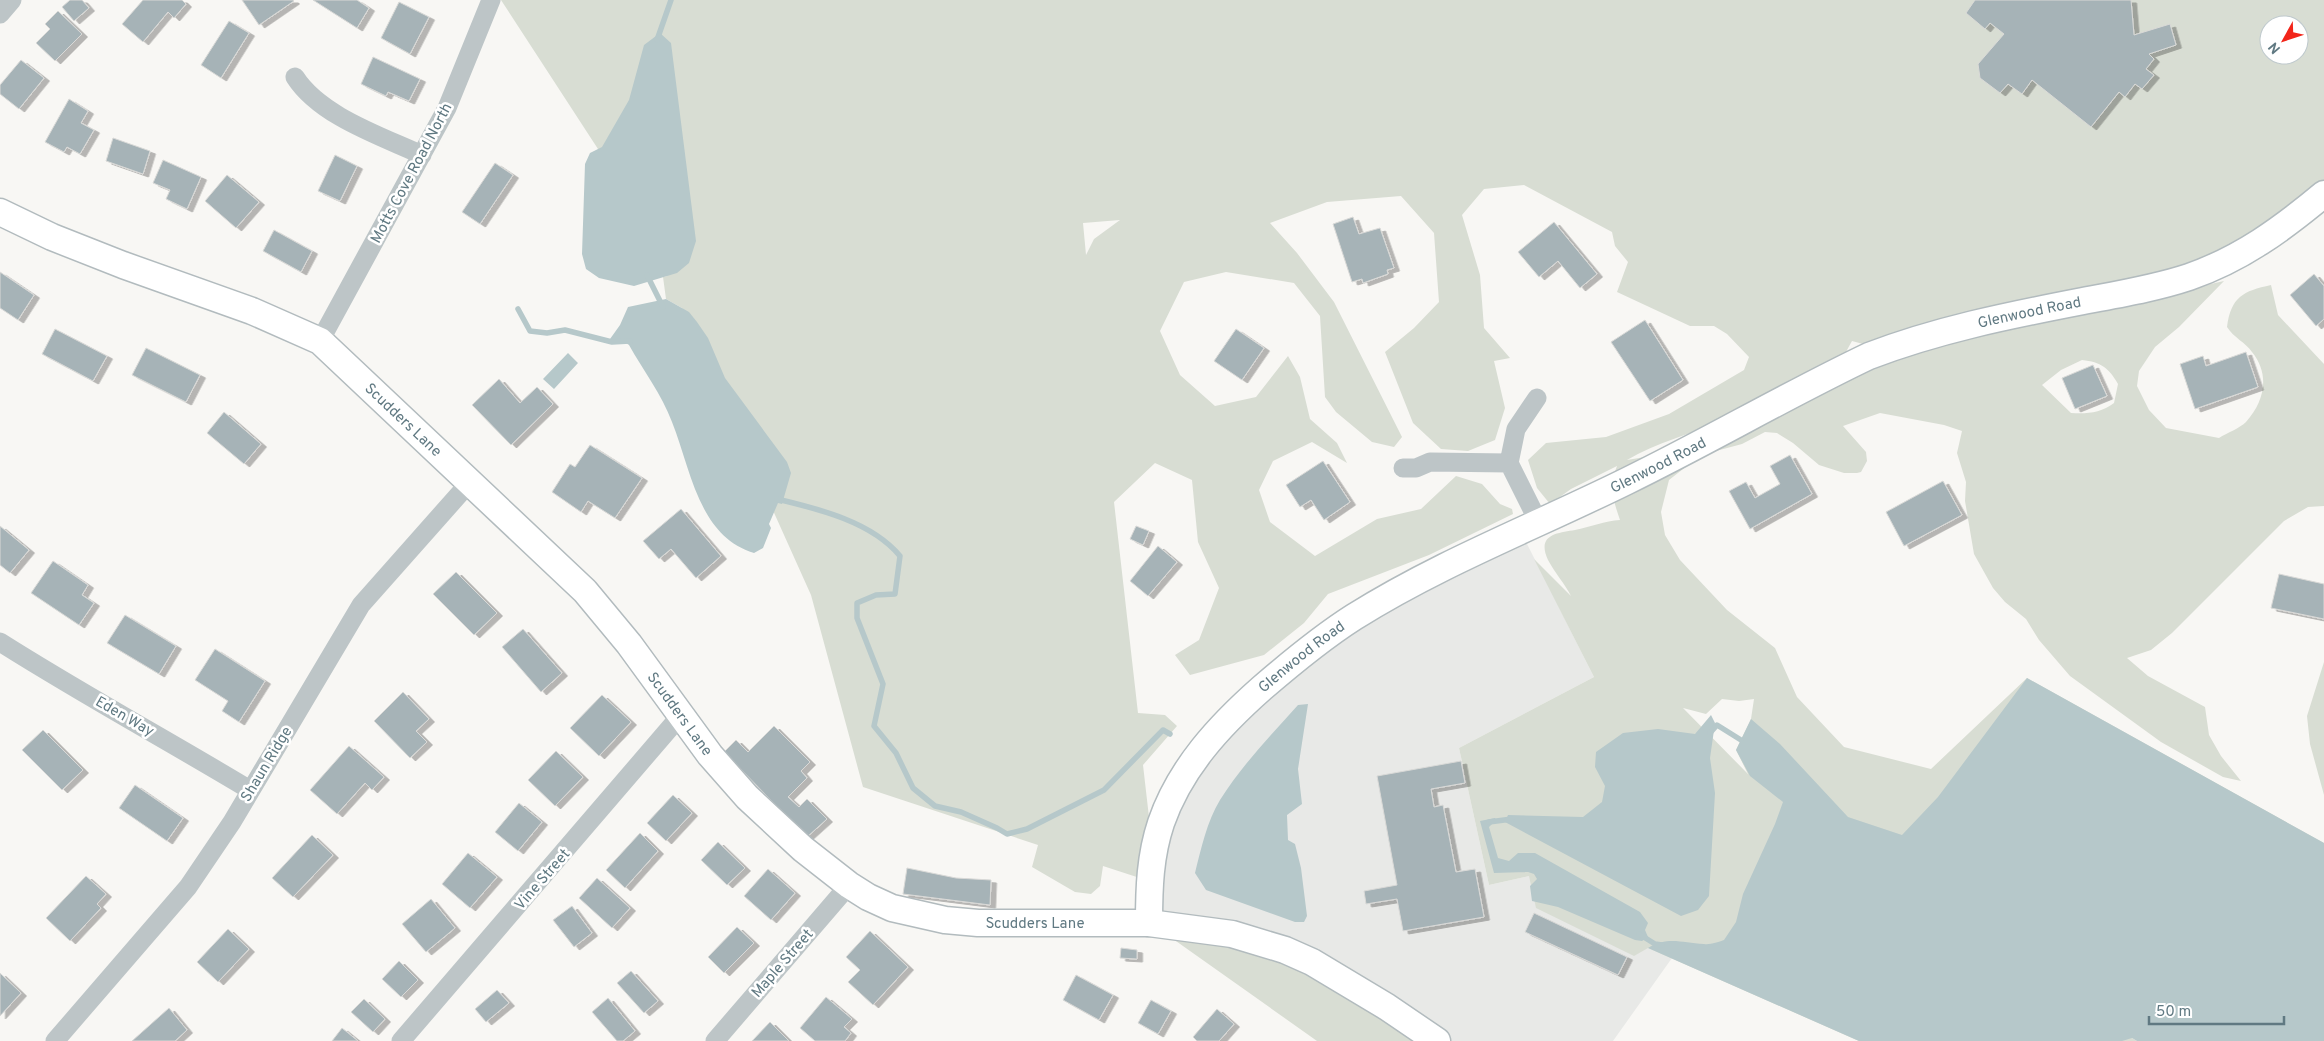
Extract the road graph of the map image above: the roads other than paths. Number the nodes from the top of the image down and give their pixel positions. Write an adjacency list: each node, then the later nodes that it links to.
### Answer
1 (12, 0): 3 (street)
2 (491, 0): 5 (street, Motts Cove Road North)
3 (0, 14)
4 (295, 77): 5 (street)
5 (422, 155): 8 (street, Motts Cove Road North)
6 (2324, 194): 13 (main road, Glenwood Road)
7 (0, 212): 8 (main road, Scudders Lane)
8 (320, 341): 12 (main road, Scudders Lane)
9 (1537, 398): 10 (street)
10 (1509, 463): 11 (street); 13 (street)
11 (1404, 468)
12 (470, 482): 15 (main road, Scudders Lane); 16 (street, Shaun Ridge)
13 (1539, 523): 18 (main road, Glenwood Road)
14 (0, 642): 16 (street, Eden Way)
15 (681, 715): 17 (main road, Scudders Lane); 20 (street, Vine Street)
16 (250, 790): 19 (street, Shaun Ridge)
17 (849, 885): 18 (main road, Scudders Lane); 21 (street, Maple Street)
18 (1149, 923): 22 (main road, Scudders Lane)
19 (54, 1041)
20 (402, 1041)
21 (715, 1041)
22 (1437, 1041)

